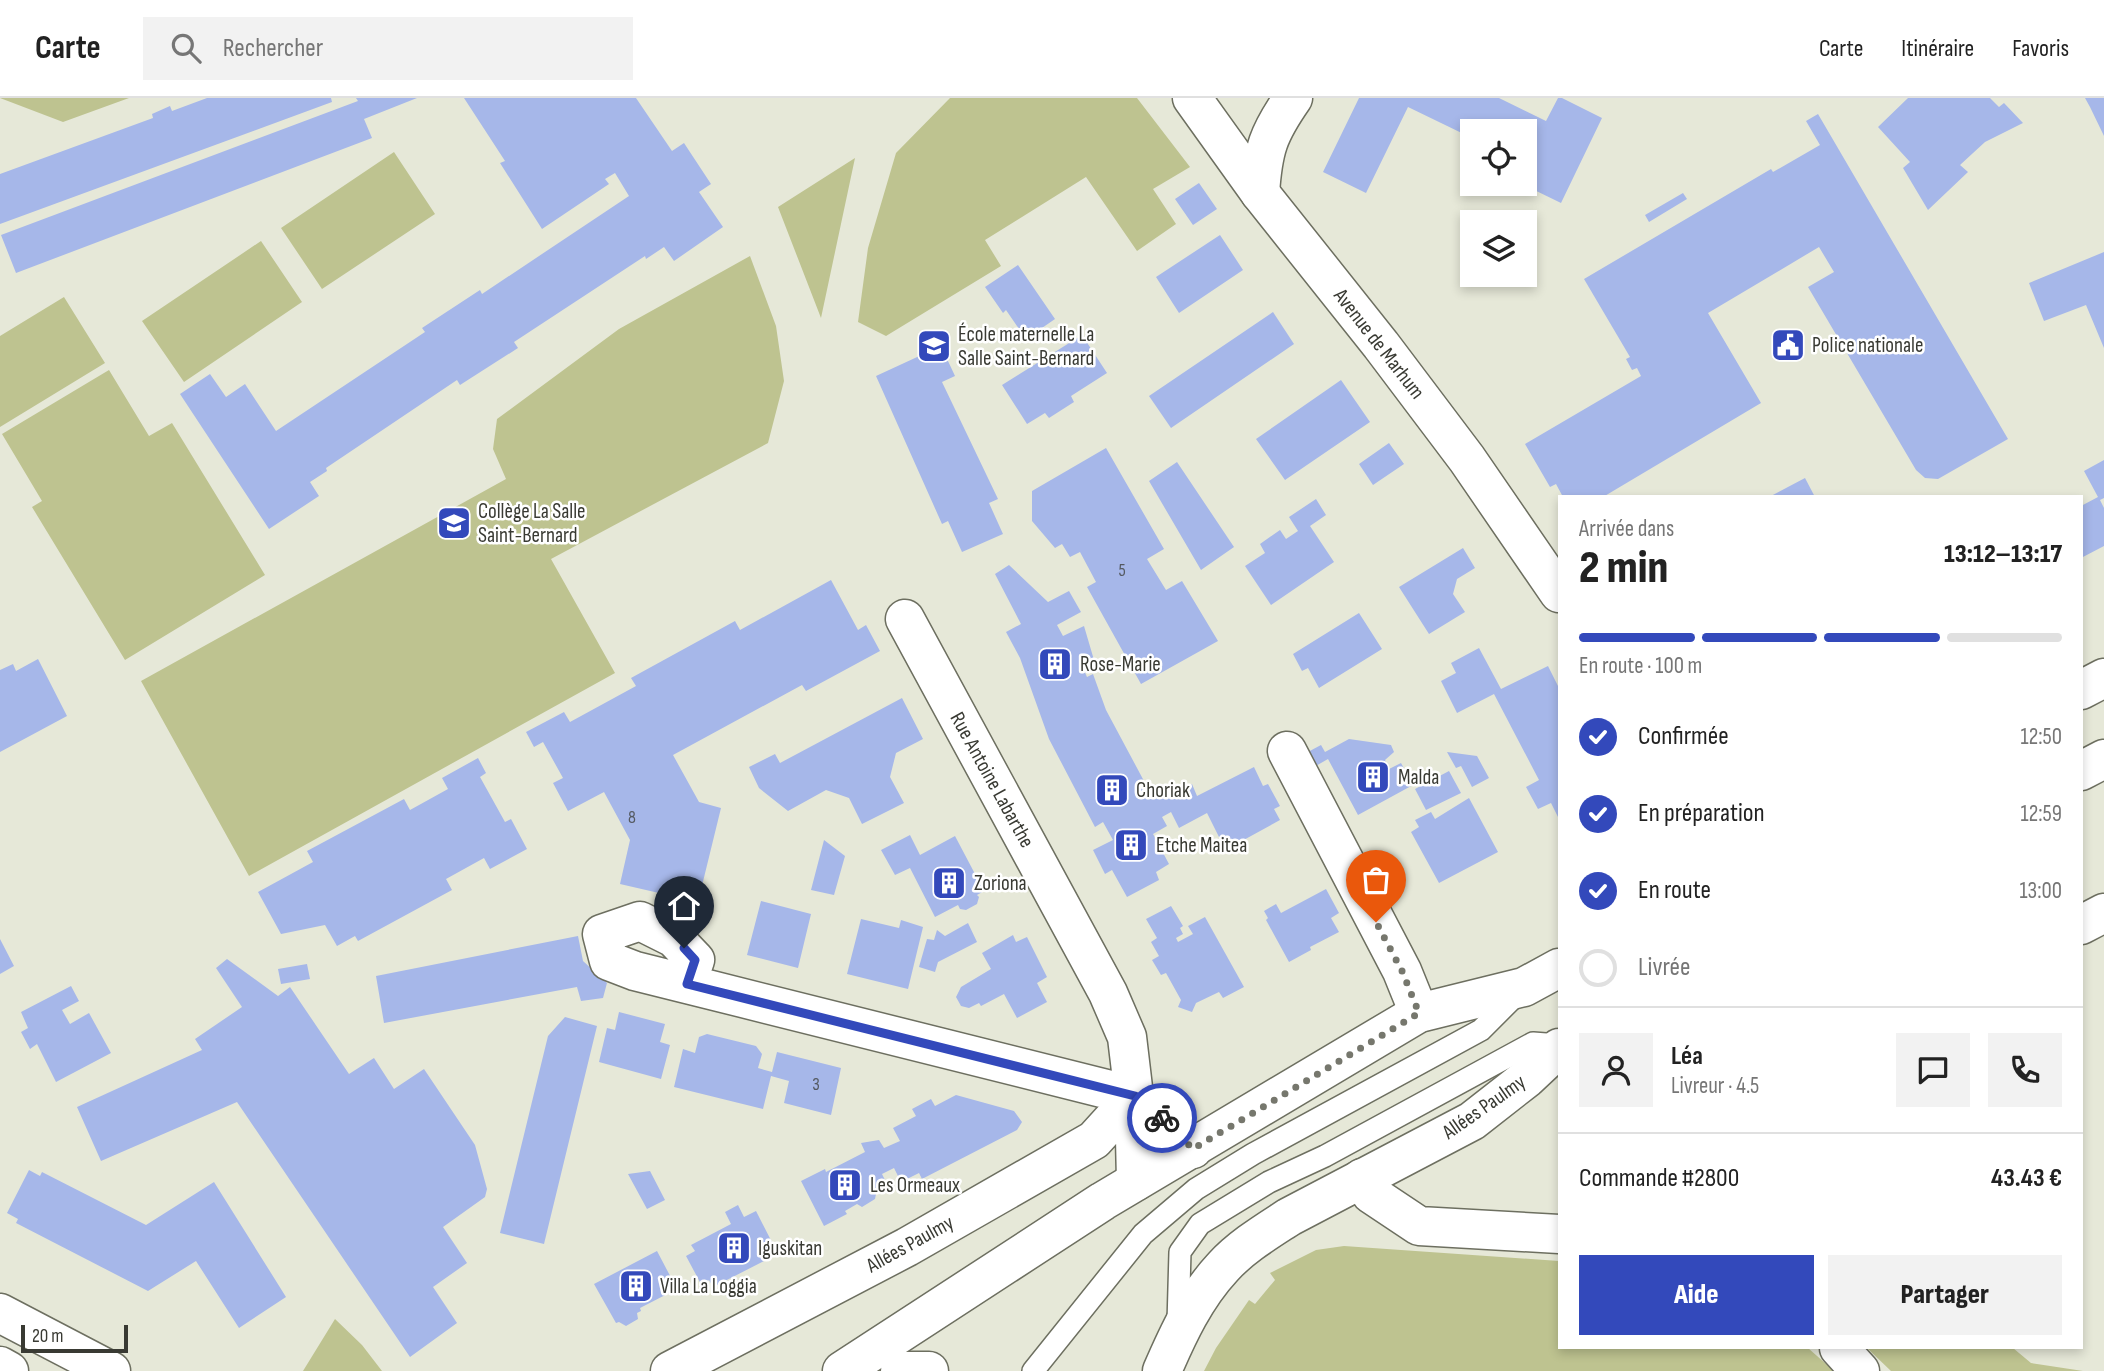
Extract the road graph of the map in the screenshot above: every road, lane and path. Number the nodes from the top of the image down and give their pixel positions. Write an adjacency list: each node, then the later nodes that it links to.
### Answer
1 (1192, 98): 3 (street, Avenue de Marhum)
2 (1293, 98): 3 (street)
3 (1260, 193): 4 (street, Avenue de Marhum)
4 (1558, 592)
5 (905, 620): 21 (street, Rue Antoine Labarthe)
6 (2104, 678): 7 (street)
7 (2083, 689)
8 (1287, 751): 18 (street)
9 (2104, 759): 10 (street)
10 (2083, 769)
11 (2083, 770): 12 (street)
12 (2104, 771)
13 (2104, 914): 14 (street)
14 (2083, 924)
15 (1558, 969): 17 (street)
16 (687, 984): 21 (street)
17 (1524, 988): 18 (street); 28 (lane)
18 (1419, 1013): 22 (street)
19 (1558, 1046): 26 (lane, Allées Paulmy)
20 (1558, 1047): 23 (street, Allées Paulmy)
21 (1135, 1096): 22 (street); 24 (street, Rue Antoine Labarthe); 36 (street, Allées Paulmy)
22 (1193, 1149): 24 (street)
23 (1362, 1178): 27 (street); 31 (street, Allées Paulmy)
24 (1136, 1181): 37 (street)
25 (1558, 1209): 27 (street)
26 (1200, 1224): 28 (lane, Allées Paulmy); 31 (lane, Allées Paulmy)
27 (1520, 1232): 29 (street)
28 (1143, 1234): 40 (lane)
29 (1558, 1234)
30 (0, 1313): 35 (street)
31 (1178, 1335): 41 (street, Allées Paulmy)
32 (1840, 1349): 42 (street)
33 (0, 1366): 34 (street)
34 (9, 1371)
35 (111, 1371)
36 (670, 1371)
37 (842, 1371)
38 (900, 1371): 39 (street)
39 (929, 1371)
40 (1033, 1371)
41 (1162, 1371)
42 (1860, 1371)

